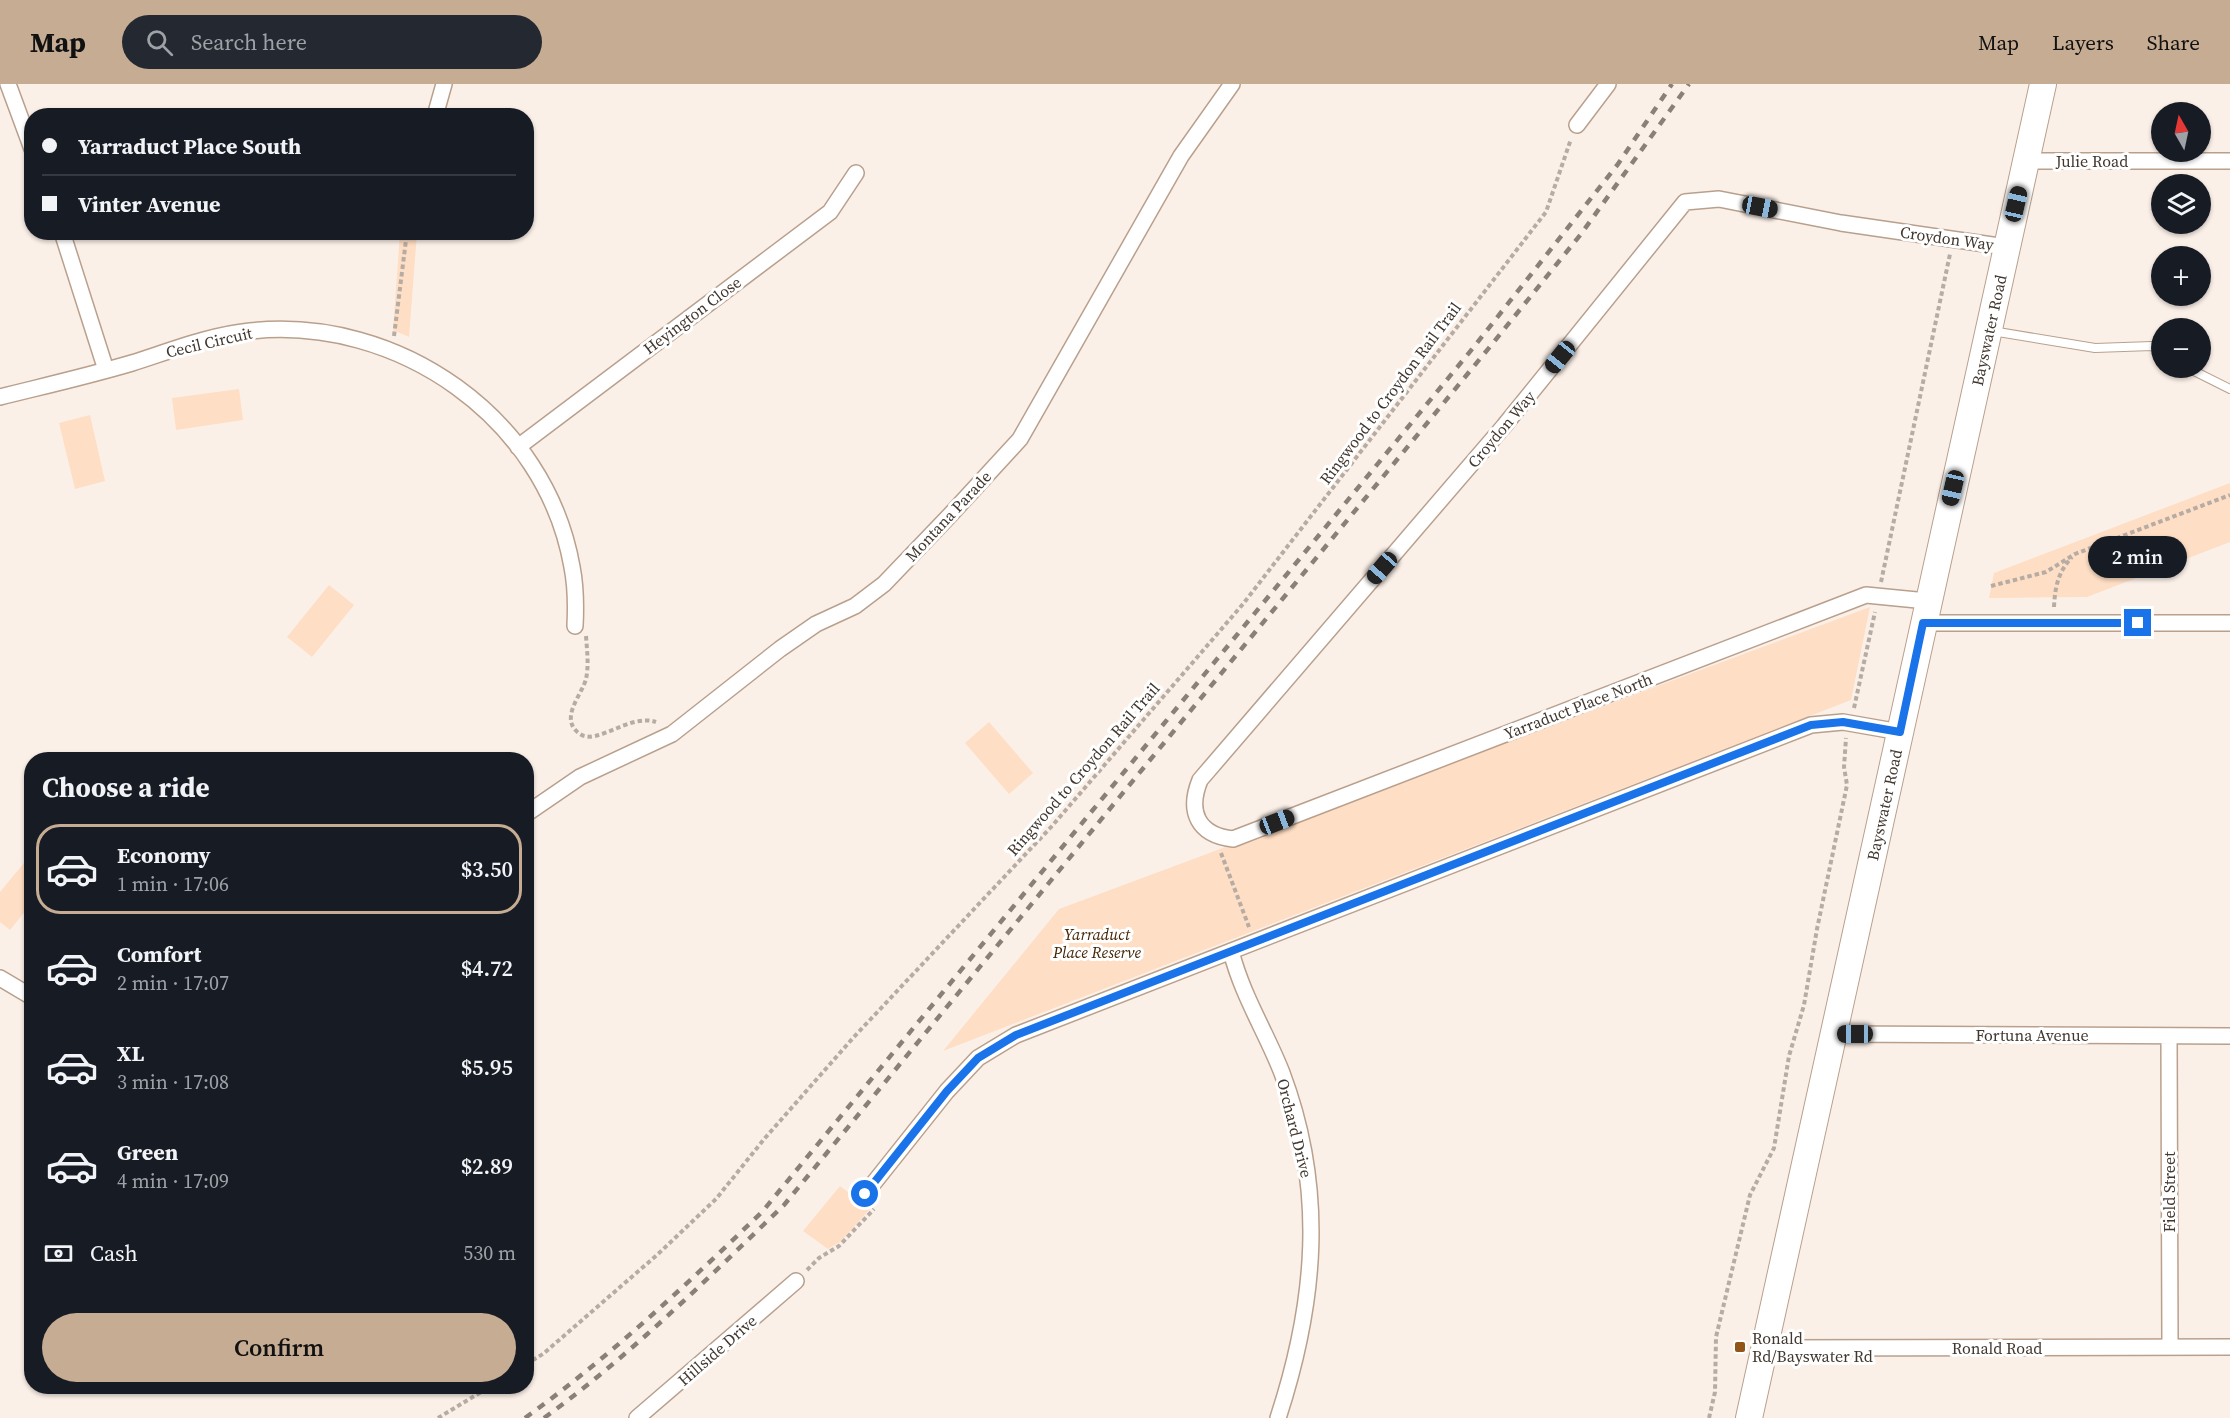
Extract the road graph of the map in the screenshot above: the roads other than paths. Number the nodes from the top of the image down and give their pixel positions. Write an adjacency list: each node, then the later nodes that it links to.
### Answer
1 (8, 84): 8 (street)
2 (444, 84): 6 (street)
3 (1232, 84): 25 (street, Montana Parade)
4 (1608, 84): 7 (street)
5 (2043, 84): 9 (main road, Bayswater Road)
6 (437, 108)
7 (1576, 124)
8 (24, 127)
9 (2025, 160): 10 (street, Julie Road); 13 (main road, Bayswater Road)
10 (2230, 161)
11 (856, 173): 20 (street, Heyington Close)
12 (65, 240): 16 (street)
13 (2006, 247): 14 (main road, Bayswater Road); 26 (street, Croydon Way)
14 (1988, 330): 15 (lane); 21 (main road, Bayswater Road)
15 (2151, 346)
16 (106, 370): 19 (street, Cecil Circuit); 20 (street, Cecil Circuit)
17 (2208, 378): 18 (lane)
18 (2230, 389)
19 (0, 397)
20 (518, 447): 23 (street, Cecil Circuit)
21 (1925, 612): 22 (street, Yarraduct Place North); 24 (main road, Bayswater Road); 26 (street, Yarraduct Place North)
22 (2230, 623)
23 (575, 626)
24 (1900, 732): 27 (street); 30 (main road, Bayswater Road)
25 (534, 808)
26 (1226, 838)
27 (1231, 951): 33 (street); 39 (street, Orchard Drive)
28 (0, 978): 29 (street)
29 (24, 993)
30 (1834, 1034): 31 (street, Fortuna Avenue); 37 (main road, Bayswater Road)
31 (2169, 1036): 32 (street, Fortuna Avenue); 35 (street, Field Street)
32 (2230, 1036)
33 (865, 1194)
34 (796, 1281): 38 (street, Hillside Drive)
35 (2170, 1347): 36 (street, Ronald Road); 37 (street, Ronald Road)
36 (2230, 1347)
37 (1764, 1348): 40 (main road, Bayswater Road)
38 (637, 1418)
39 (1278, 1418)
40 (1749, 1418)

